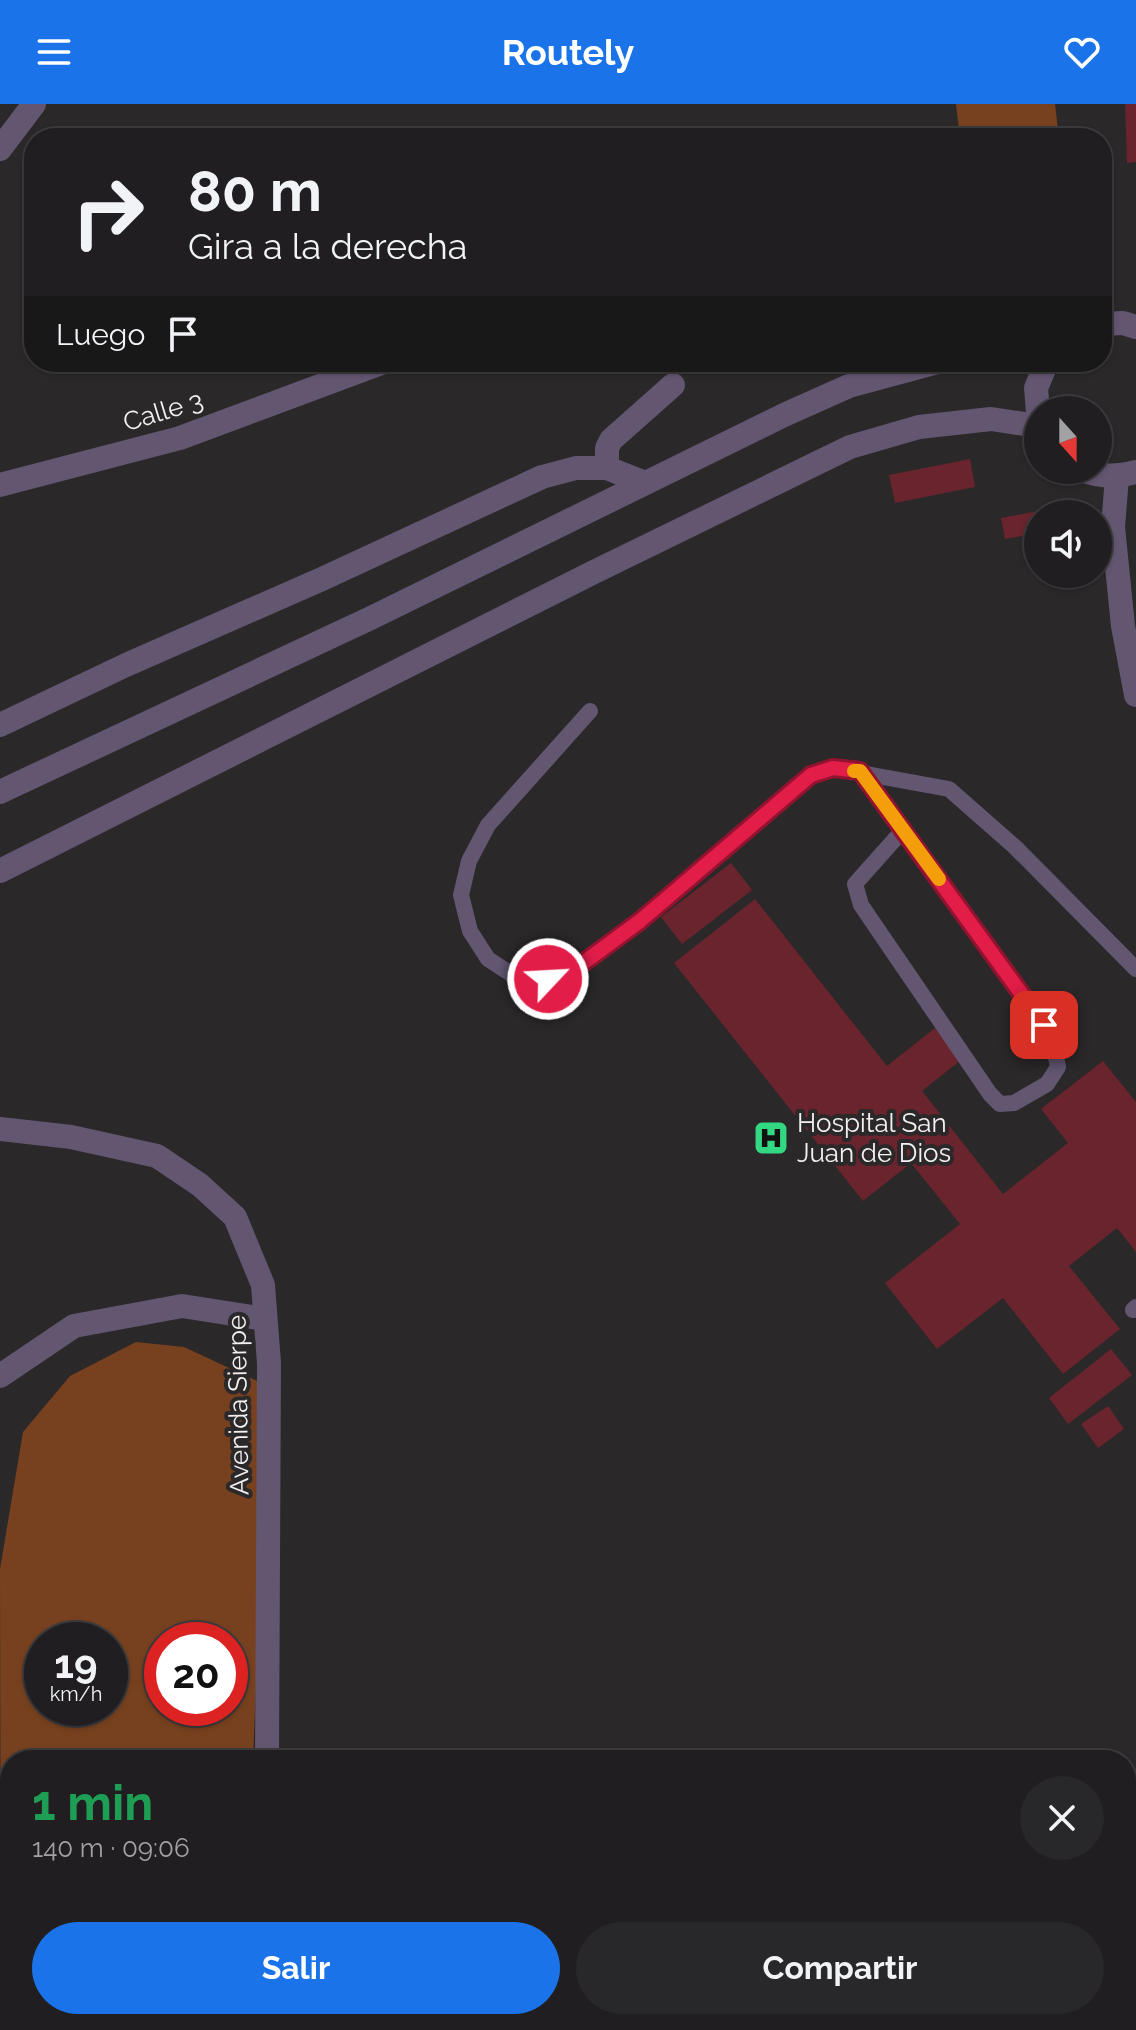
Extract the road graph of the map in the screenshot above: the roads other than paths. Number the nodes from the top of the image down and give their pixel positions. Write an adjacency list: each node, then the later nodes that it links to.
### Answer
1 (34, 104): 2 (street)
2 (0, 149)
3 (1112, 324): 4 (street)
4 (1136, 327)
5 (357, 372): 14 (street, Calle 3)
6 (901, 372): 13 (street)
7 (1043, 372): 9 (street)
8 (673, 385): 11 (street)
9 (1037, 396)
10 (1024, 424): 21 (street)
11 (607, 468): 13 (street); 17 (street)
12 (1126, 475): 15 (street)
13 (645, 483): 19 (street)
14 (0, 485)
15 (1136, 695)
16 (590, 711): 18 (lane)
17 (0, 725)
18 (860, 771): 20 (lane); 22 (lane)
19 (0, 792)
20 (903, 830): 20 (lane)
21 (0, 871)
22 (1136, 969)
23 (0, 1129): 24 (street, Avenida Sierpe)
24 (265, 1319): 25 (street); 26 (street, Avenida Sierpe)
25 (0, 1376)
26 (267, 1750)

